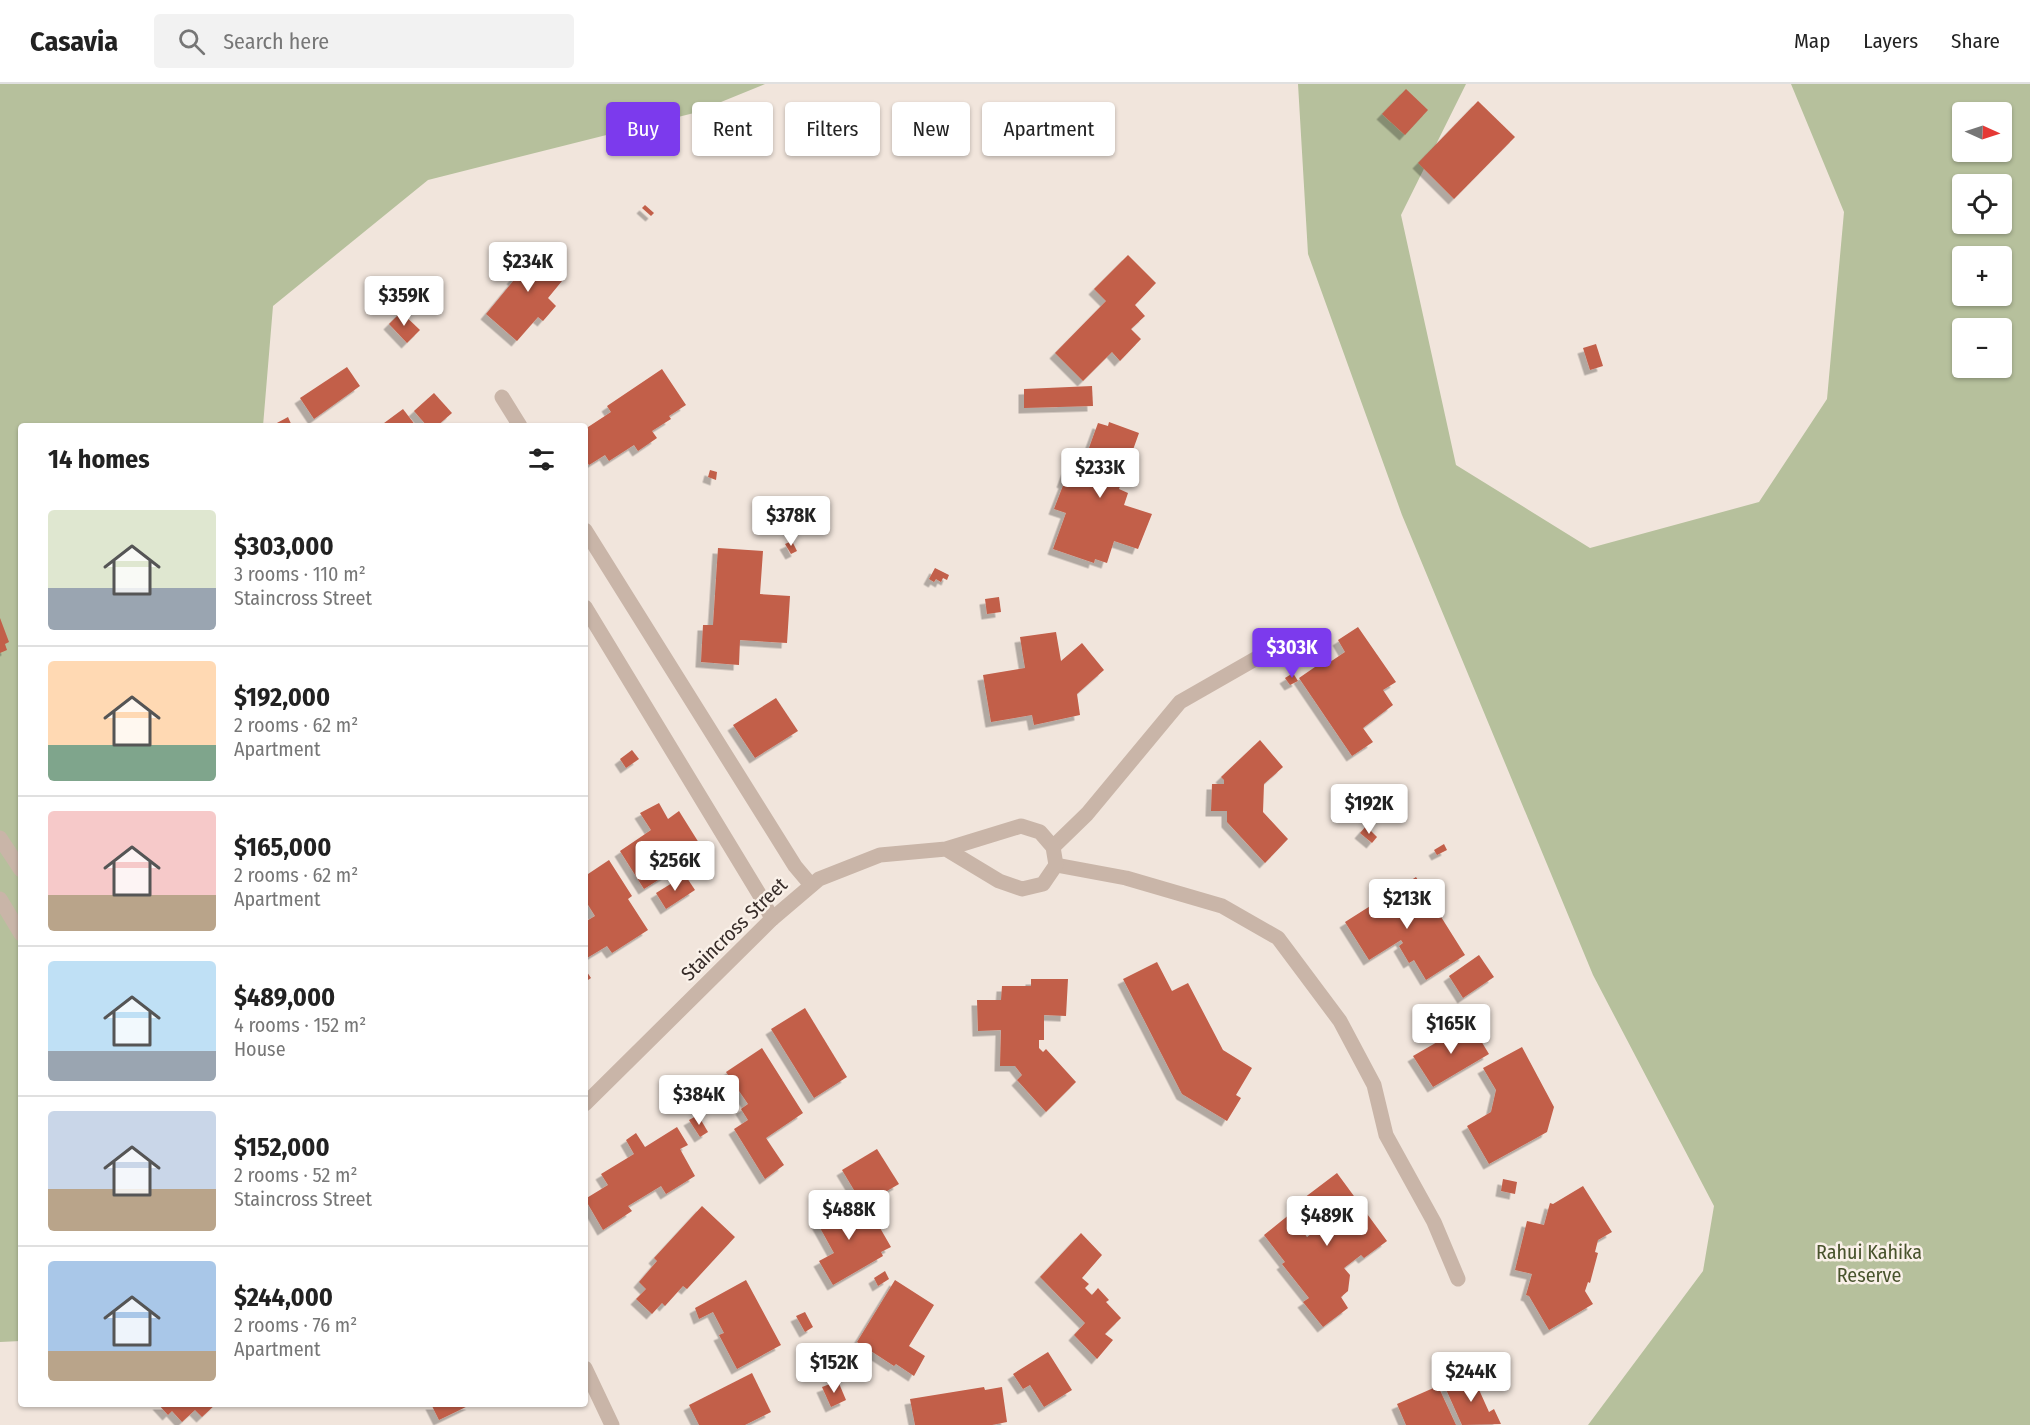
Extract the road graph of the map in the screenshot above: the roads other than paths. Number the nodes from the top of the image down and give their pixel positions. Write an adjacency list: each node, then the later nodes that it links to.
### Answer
1 (502, 397): 2 (street)
2 (518, 423)
3 (588, 535): 11 (street)
4 (588, 613): 13 (street)
5 (1290, 639): 7 (street)
6 (0, 838): 9 (street)
7 (1053, 847): 8 (street, Staincross Street); 10 (street)
8 (946, 849): 10 (street); 11 (street, Staincross Street)
9 (18, 865)
10 (1056, 865): 16 (street)
11 (811, 885): 13 (street, Staincross Street)
12 (0, 899): 14 (street)
13 (772, 919): 15 (street, Staincross Street)
14 (18, 929)
15 (588, 1101)
16 (1458, 1279)
17 (588, 1374): 18 (street)
18 (612, 1425)

